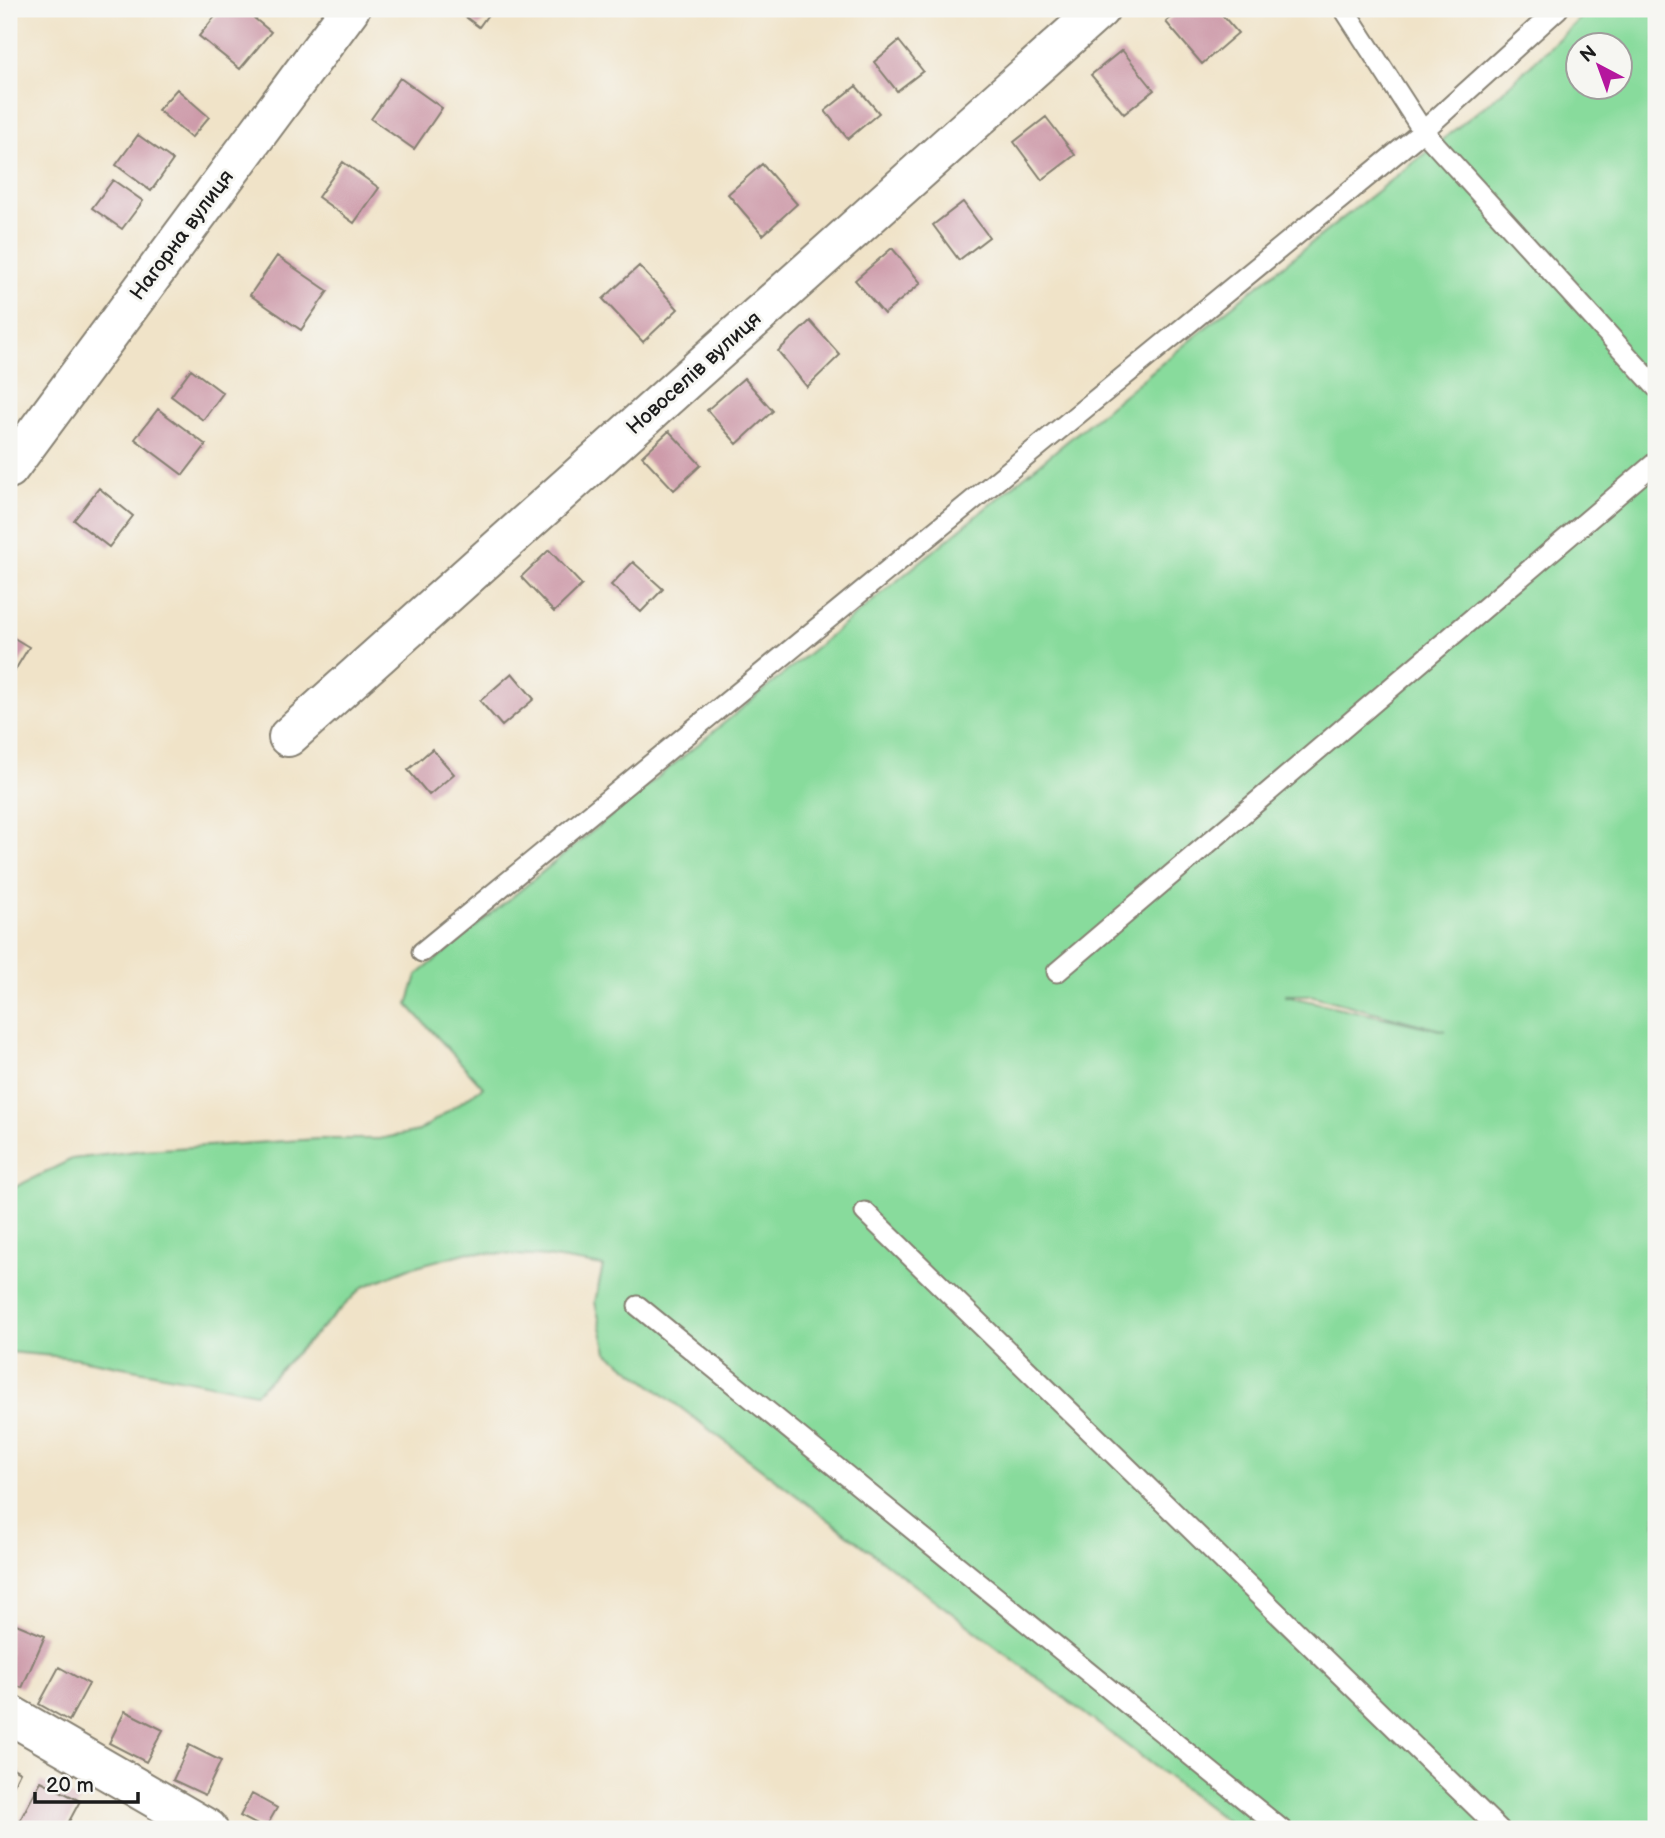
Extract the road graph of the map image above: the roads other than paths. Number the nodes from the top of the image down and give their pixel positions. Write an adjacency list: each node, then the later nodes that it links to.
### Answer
1 (350, 9): 8 (street, Нагорна вулиця)
2 (1100, 9): 9 (street, Новоселів вулиця)
3 (1344, 9): 5 (lane)
4 (1558, 9): 5 (lane)
5 (1423, 131): 6 (lane); 10 (lane)
6 (1656, 387)
7 (1656, 461): 11 (lane)
8 (10, 463)
9 (288, 737)
10 (422, 953)
11 (1057, 972)
12 (865, 1212): 17 (lane)
13 (638, 1306): 16 (lane)
14 (9, 1714): 15 (street)
15 (208, 1829)
16 (1281, 1829)
17 (1499, 1829)

